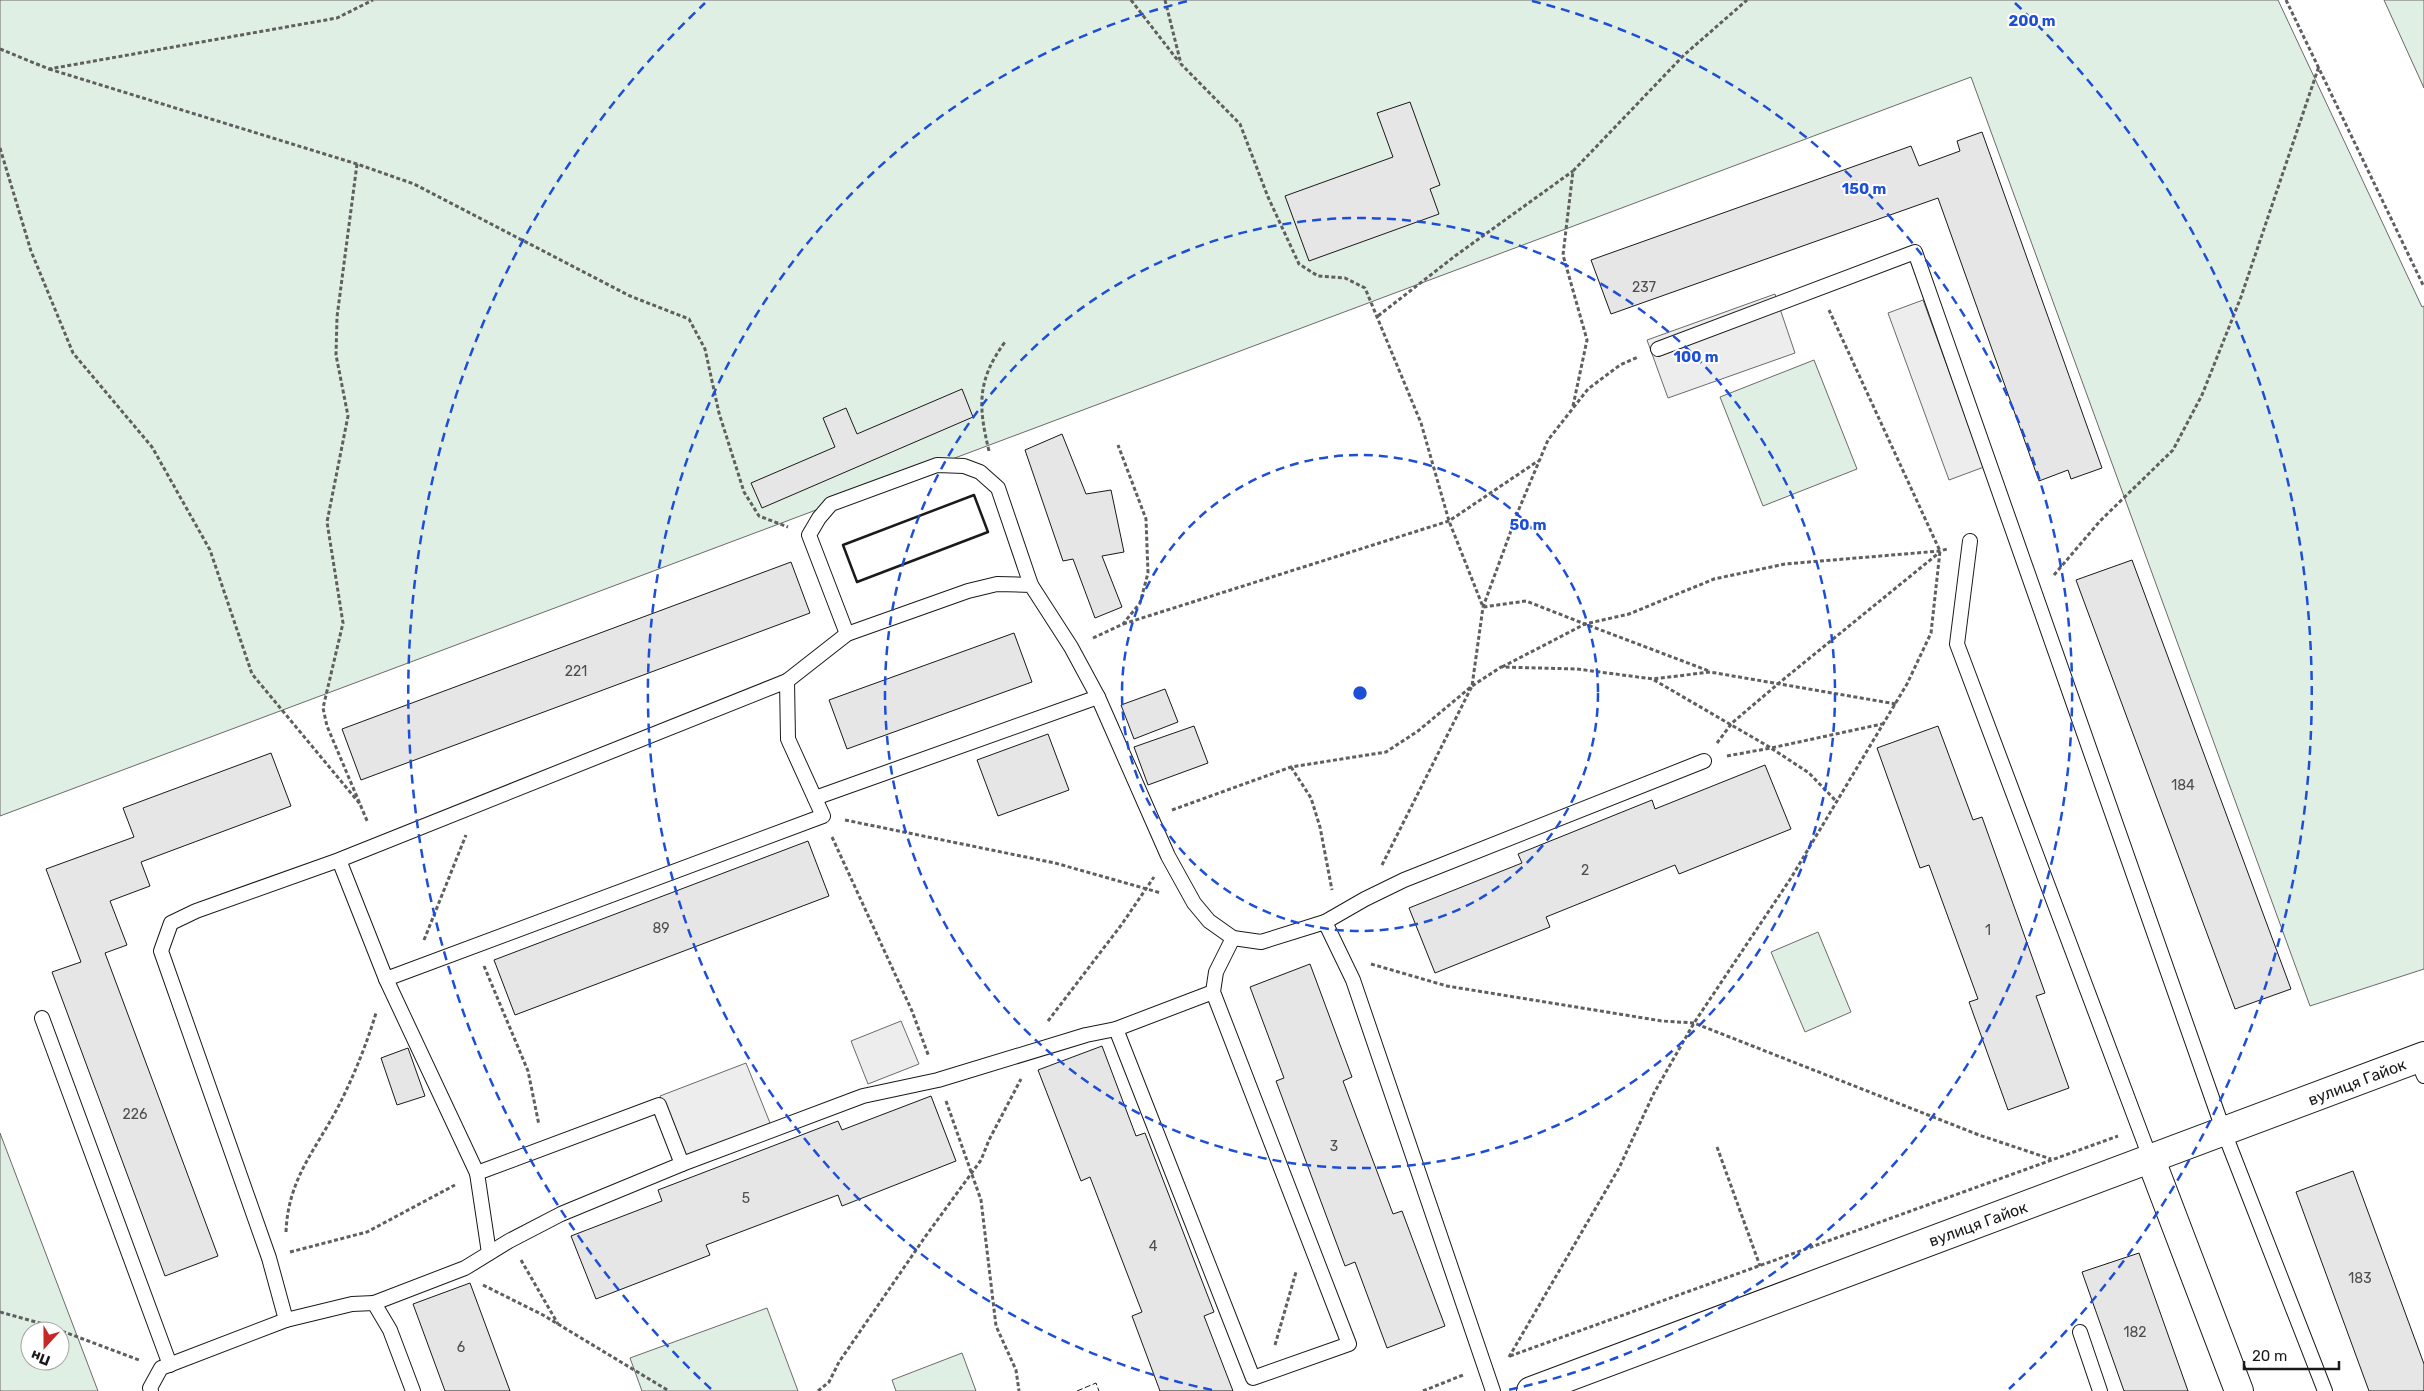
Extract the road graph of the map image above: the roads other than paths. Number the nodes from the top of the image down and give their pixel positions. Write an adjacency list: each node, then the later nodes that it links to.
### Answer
1 (1658, 348): 17 (lane)
2 (1970, 541): 18 (lane)
3 (1031, 585): 4 (lane); 4 (lane); 6 (lane)
4 (847, 634): 5 (lane)
5 (787, 681): 8 (lane); 9 (lane)
6 (1098, 697): 8 (lane); 11 (lane)
7 (1704, 761): 10 (lane)
8 (815, 798): 12 (lane)
9 (340, 860): 12 (lane); 23 (lane)
10 (1330, 919): 11 (lane); 28 (lane)
11 (1233, 938): 13 (lane)
12 (386, 979): 20 (lane)
13 (1214, 992): 15 (lane); 15 (lane)
14 (42, 1018): 25 (lane)
15 (1116, 1029): 19 (lane)
16 (2422, 1064): 17 (street, вулиця Гайок)
17 (2224, 1132): 18 (street, вулиця Гайок); 32 (lane)
18 (2151, 1160): 29 (street, вулиця Гайок); 31 (street)
19 (682, 1164): 20 (lane); 21 (lane)
20 (478, 1173): 21 (lane)
21 (489, 1253): 22 (lane)
22 (374, 1303): 23 (lane); 27 (lane)
23 (286, 1320): 25 (lane)
24 (2080, 1332): 30 (lane)
25 (165, 1367): 26 (lane)
26 (151, 1391)
27 (413, 1391)
28 (1493, 1391)
29 (1531, 1391)
30 (2100, 1391)
31 (2239, 1391)
32 (2325, 1391)

